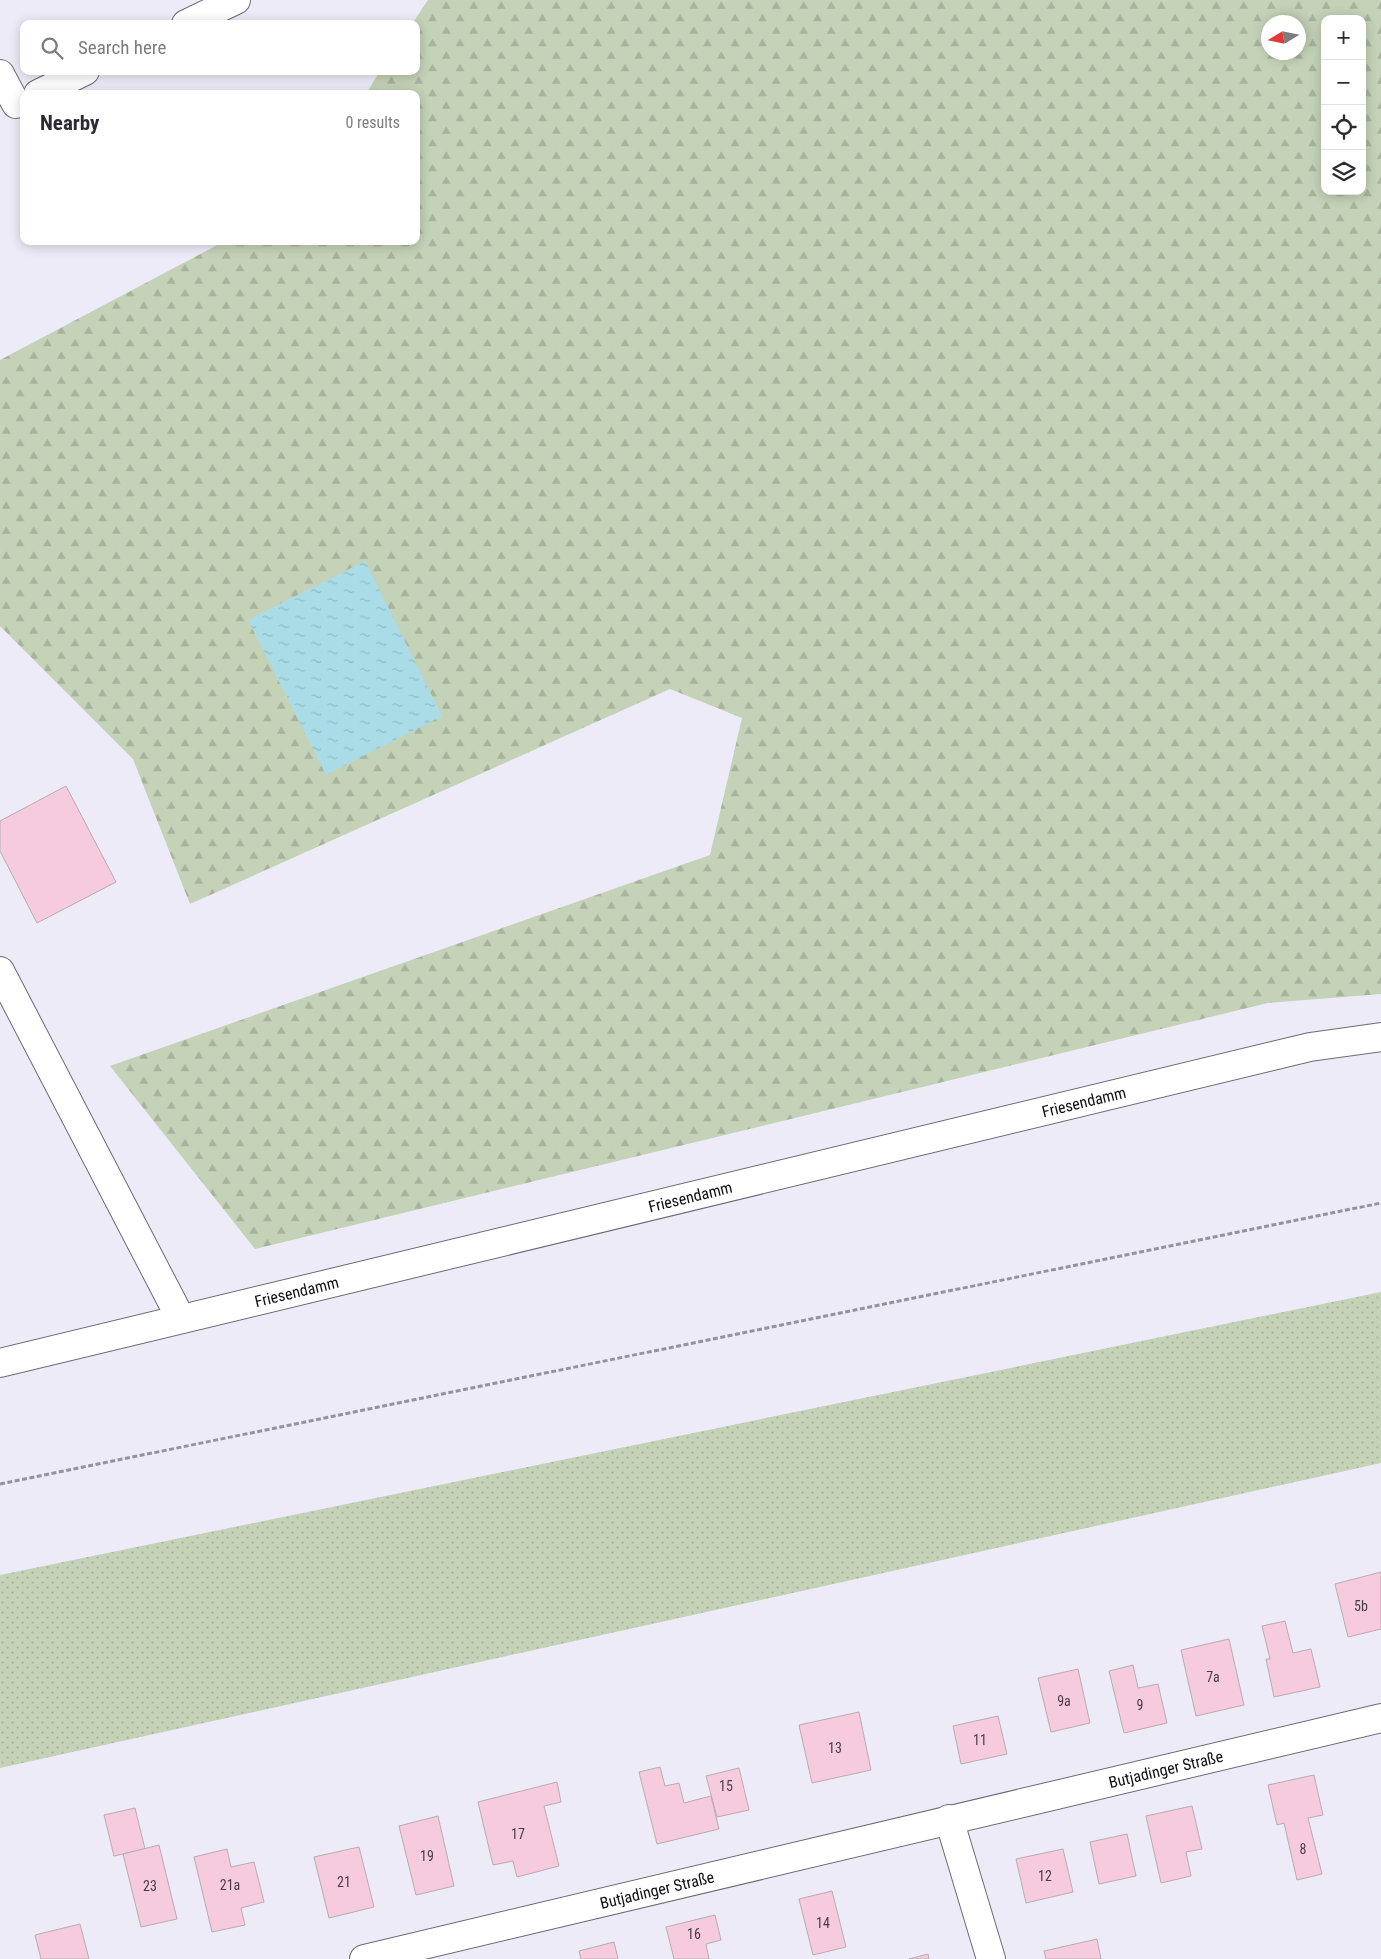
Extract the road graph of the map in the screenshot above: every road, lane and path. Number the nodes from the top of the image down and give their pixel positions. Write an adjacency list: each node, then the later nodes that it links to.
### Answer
1 (236, 0): 2 (main road)
2 (194, 20)
3 (0, 74): 6 (main road)
4 (77, 75): 5 (main road)
5 (46, 90)
6 (19, 103)
7 (0, 971): 10 (main road)
8 (1381, 1037): 10 (main road, Friesendamm)
9 (1381, 1203): 12 (path)
10 (181, 1319): 11 (main road, Friesendamm)
11 (0, 1362)
12 (0, 1484)
13 (1381, 1718): 14 (main road, Butjadinger Straße)
14 (949, 1819): 15 (main road, Butjadinger Straße); 16 (main road)
15 (364, 1959)
16 (991, 1959)

